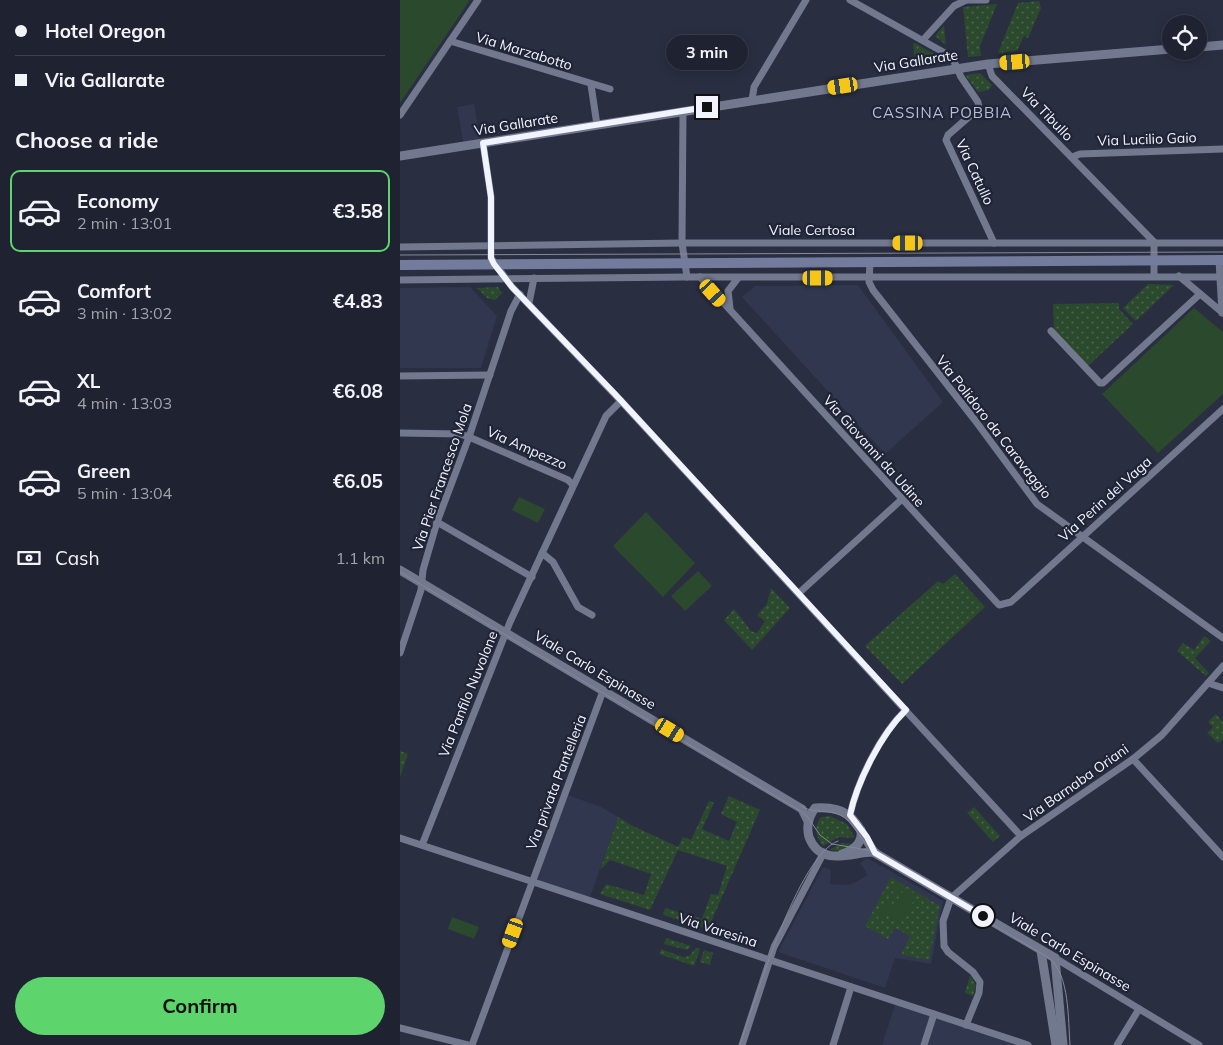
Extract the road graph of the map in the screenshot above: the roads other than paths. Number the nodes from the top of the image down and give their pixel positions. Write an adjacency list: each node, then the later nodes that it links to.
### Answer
1 (478, 0): 7 (street)
2 (806, 0): 15 (street)
3 (850, 0): 6 (street)
4 (966, 0): 5 (street); 6 (street)
5 (986, 0)
6 (923, 40): 12 (street)
7 (450, 41): 13 (street, Via Marzabotto); 17 (street)
8 (1223, 45): 9 (street)
9 (1207, 46)
10 (1162, 50): 11 (street, Via Gallarate)
11 (988, 64): 12 (street, Via Gallarate); 22 (street, Via Tibullo)
12 (958, 68): 15 (street, Via Gallarate); 25 (street, Via Catullo)
13 (591, 85): 14 (street, Via Marzabotto); 18 (street)
14 (610, 89)
15 (752, 100): 16 (street, Via Gallarate)
16 (683, 111): 18 (street, Via Gallarate); 24 (street)
17 (400, 115)
18 (597, 125): 19 (street, Via Gallarate)
19 (483, 143): 21 (street, Via Gallarate); 27 (street)
20 (1223, 149): 22 (street, Via Lucilio Gaio)
21 (400, 156)
22 (1072, 157): 23 (street, Via Tibullo)
23 (1154, 242): 25 (street, Viale Certosa); 26 (street, Viale Certosa); 29 (street)
24 (682, 243): 25 (street, Viale Certosa); 27 (street, Viale Certosa); 31 (street)
25 (994, 243)
26 (1223, 243)
27 (491, 246): 28 (street, Viale Certosa); 33 (street)
28 (400, 247)
29 (1154, 260): 30 (main road); 32 (main road); 35 (street)
30 (1221, 260): 40 (street)
31 (687, 262): 32 (main road); 33 (main road); 37 (street)
32 (870, 262): 39 (street)
33 (494, 264): 34 (main road); 44 (street)
34 (400, 265)
35 (1154, 276): 36 (street); 39 (street)
36 (1178, 276): 40 (street); 46 (street)
37 (687, 277): 38 (street); 41 (street)
38 (700, 277): 42 (street); 48 (street, Via Giovanni da Udine)
39 (869, 277): 42 (street); 60 (street, Via Polidoro da Caravaggio)
40 (1221, 277): 49 (street)
41 (534, 278): 44 (street); 47 (street)
42 (738, 278): 48 (street)
43 (400, 280): 44 (street)
44 (507, 280): 45 (street)
45 (520, 294): 47 (street); 51 (street, Via Pier Francesco Mola)
46 (1200, 294): 49 (street); 50 (street)
47 (529, 303): 53 (street)
48 (730, 308): 58 (street, Via Giovanni da Udine)
49 (1223, 313)
50 (1051, 331)
51 (490, 375): 52 (street); 56 (street, Via Pier Francesco Mola)
52 (400, 376)
53 (621, 401): 57 (street, Via Panfilo Nuvolone); 65 (street)
54 (1223, 408): 60 (street, Via Perin del Vaga)
55 (400, 433): 56 (street, Via Ampezzo)
56 (469, 437): 57 (street, Via Ampezzo); 59 (street, Via Pier Francesco Mola)
57 (573, 485): 61 (street, Via Panfilo Nuvolone)
58 (901, 500): 65 (street); 66 (street, Via Giovanni da Udine)
59 (437, 522): 63 (street); 64 (street, Via Pier Francesco Mola)
60 (1082, 536): 66 (street, Via Perin del Vaga); 69 (street, Via Polidoro da Caravaggio)
61 (542, 553): 63 (street, Via Panfilo Nuvolone); 67 (street)
62 (400, 570): 64 (street, Viale Carlo Espinasse)
63 (532, 577): 68 (street, Via Panfilo Nuvolone)
64 (422, 583): 68 (street, Viale Carlo Espinasse); 70 (street, Via Pier Francesco Mola)
65 (799, 593): 75 (street)
66 (1003, 606)
67 (592, 615)
68 (506, 633): 74 (street, Viale Carlo Espinasse); 84 (street, Via Panfilo Nuvolone)
69 (1223, 638)
70 (400, 653)
71 (1223, 666): 72 (street, Via Barnaba Oriani)
72 (1208, 683): 73 (street); 76 (street, Via Barnaba Oriani)
73 (1223, 688)
74 (603, 691): 78 (street, Viale Carlo Espinasse); 88 (street, Via privata Pantelleria)
75 (906, 710): 79 (street); 82 (street)
76 (1133, 759): 82 (street, Via Barnaba Oriani); 87 (street)
77 (815, 808): 78 (street); 79 (street); 80 (street)
78 (802, 810): 80 (street)
79 (850, 815): 81 (street)
80 (808, 821): 86 (street)
81 (861, 830): 85 (street); 86 (street)
82 (1021, 836): 89 (street, Via Barnaba Oriani)
83 (400, 838): 84 (street, Via Varesina)
84 (422, 846): 88 (street, Via Varesina)
85 (875, 852): 86 (street); 89 (street, Viale Carlo Espinasse)
86 (828, 854): 92 (street)
87 (1223, 857)
88 (532, 882): 92 (street, Via Varesina); 100 (street, Via privata Pantelleria)
89 (952, 897): 90 (street, Viale Carlo Espinasse); 97 (street)
90 (1041, 951): 91 (street, Viale Carlo Espinasse); 93 (street)
91 (1055, 958): 93 (street); 95 (street, Viale Carlo Espinasse); 106 (street)
92 (769, 960): 94 (street, Via Varesina); 101 (street)
93 (1047, 981): 105 (street)
94 (851, 987): 96 (street, Via Varesina); 102 (street)
95 (1139, 1009): 107 (street); 108 (street, Viale Carlo Espinasse)
96 (934, 1014): 97 (street, Via Varesina); 103 (street)
97 (966, 1025): 104 (street, Via Varesina)
98 (400, 1028): 99 (street)
99 (468, 1045)
100 (472, 1045)
101 (742, 1045)
102 (833, 1045)
103 (924, 1045)
104 (1028, 1045)
105 (1056, 1045)
106 (1063, 1045)
107 (1117, 1045)
108 (1199, 1045)

